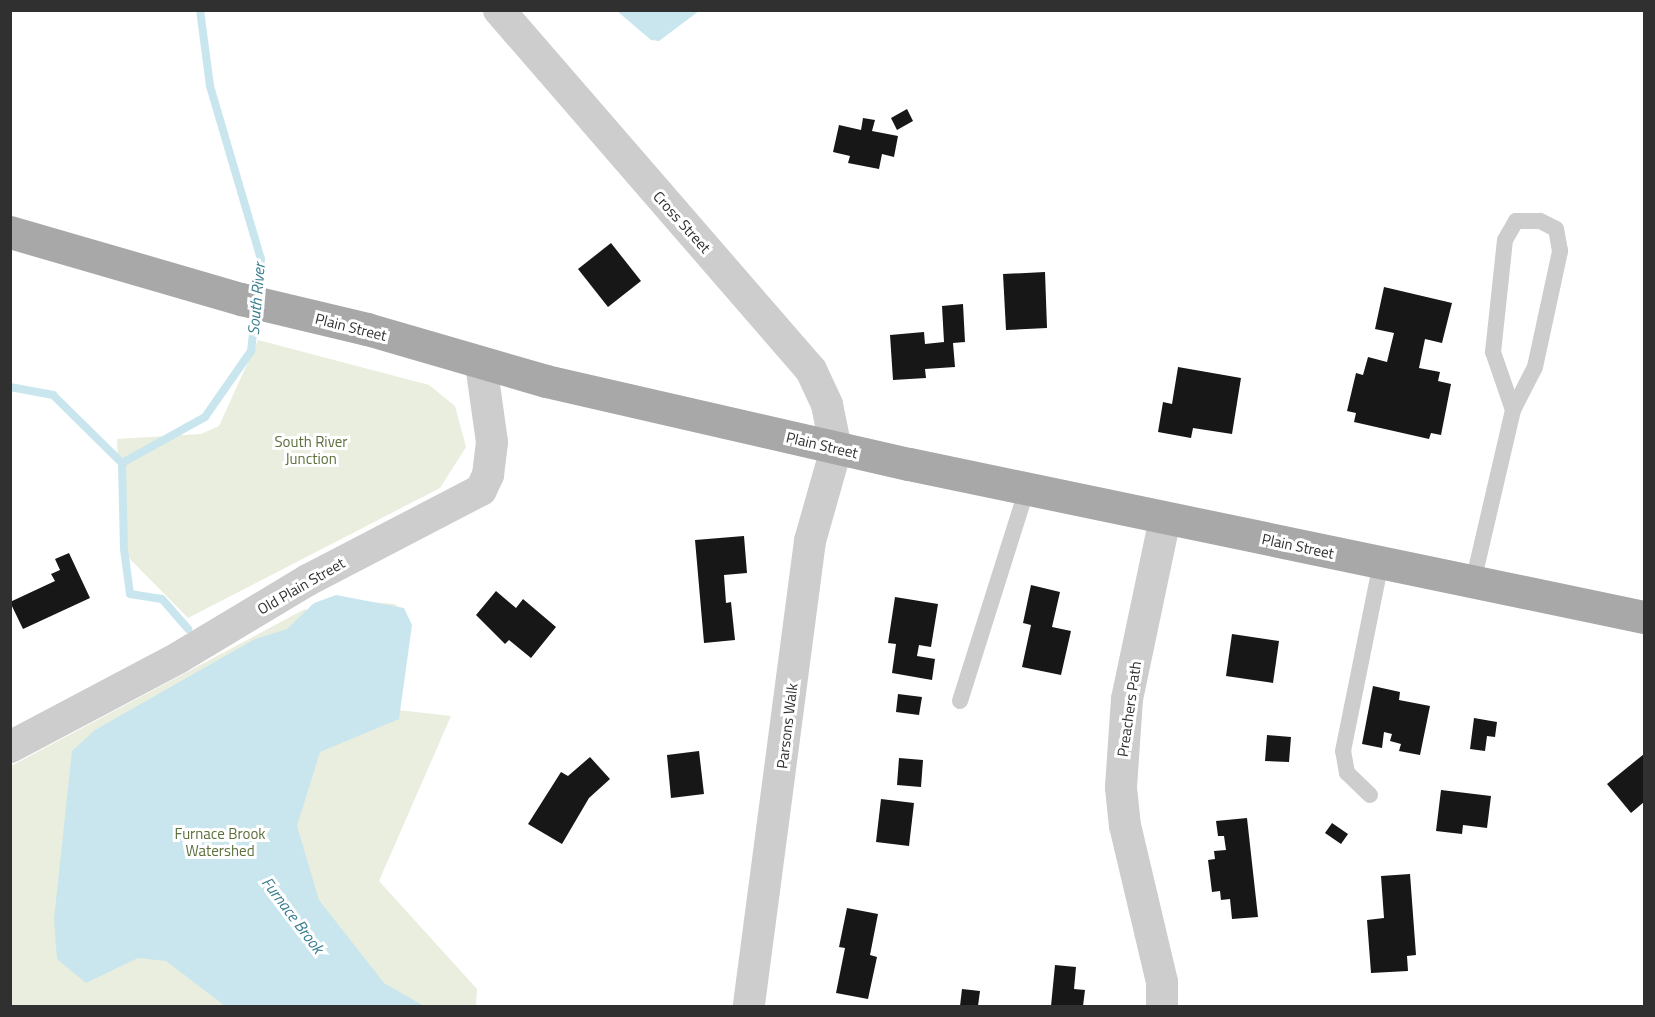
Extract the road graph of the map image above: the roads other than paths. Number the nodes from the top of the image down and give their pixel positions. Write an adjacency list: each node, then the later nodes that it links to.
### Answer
1 (499, 10): 5 (street, Cross Street)
2 (10, 232): 3 (main road, Plain Street)
3 (481, 364): 5 (main road, Plain Street); 12 (street, Old Plain Street)
4 (1513, 410): 4 (lane); 9 (lane)
5 (836, 448): 6 (main road, Plain Street); 14 (street, Parsons Walk)
6 (1027, 489): 7 (main road, Plain Street); 11 (lane)
7 (1165, 518): 8 (main road, Plain Street); 15 (street, Preachers Path)
8 (1381, 563): 9 (main road, Plain Street); 13 (lane)
9 (1473, 582): 10 (main road, Plain Street)
10 (1644, 617)
11 (960, 701)
12 (10, 747)
13 (1370, 795)
14 (749, 1006)
15 (1162, 1006)

